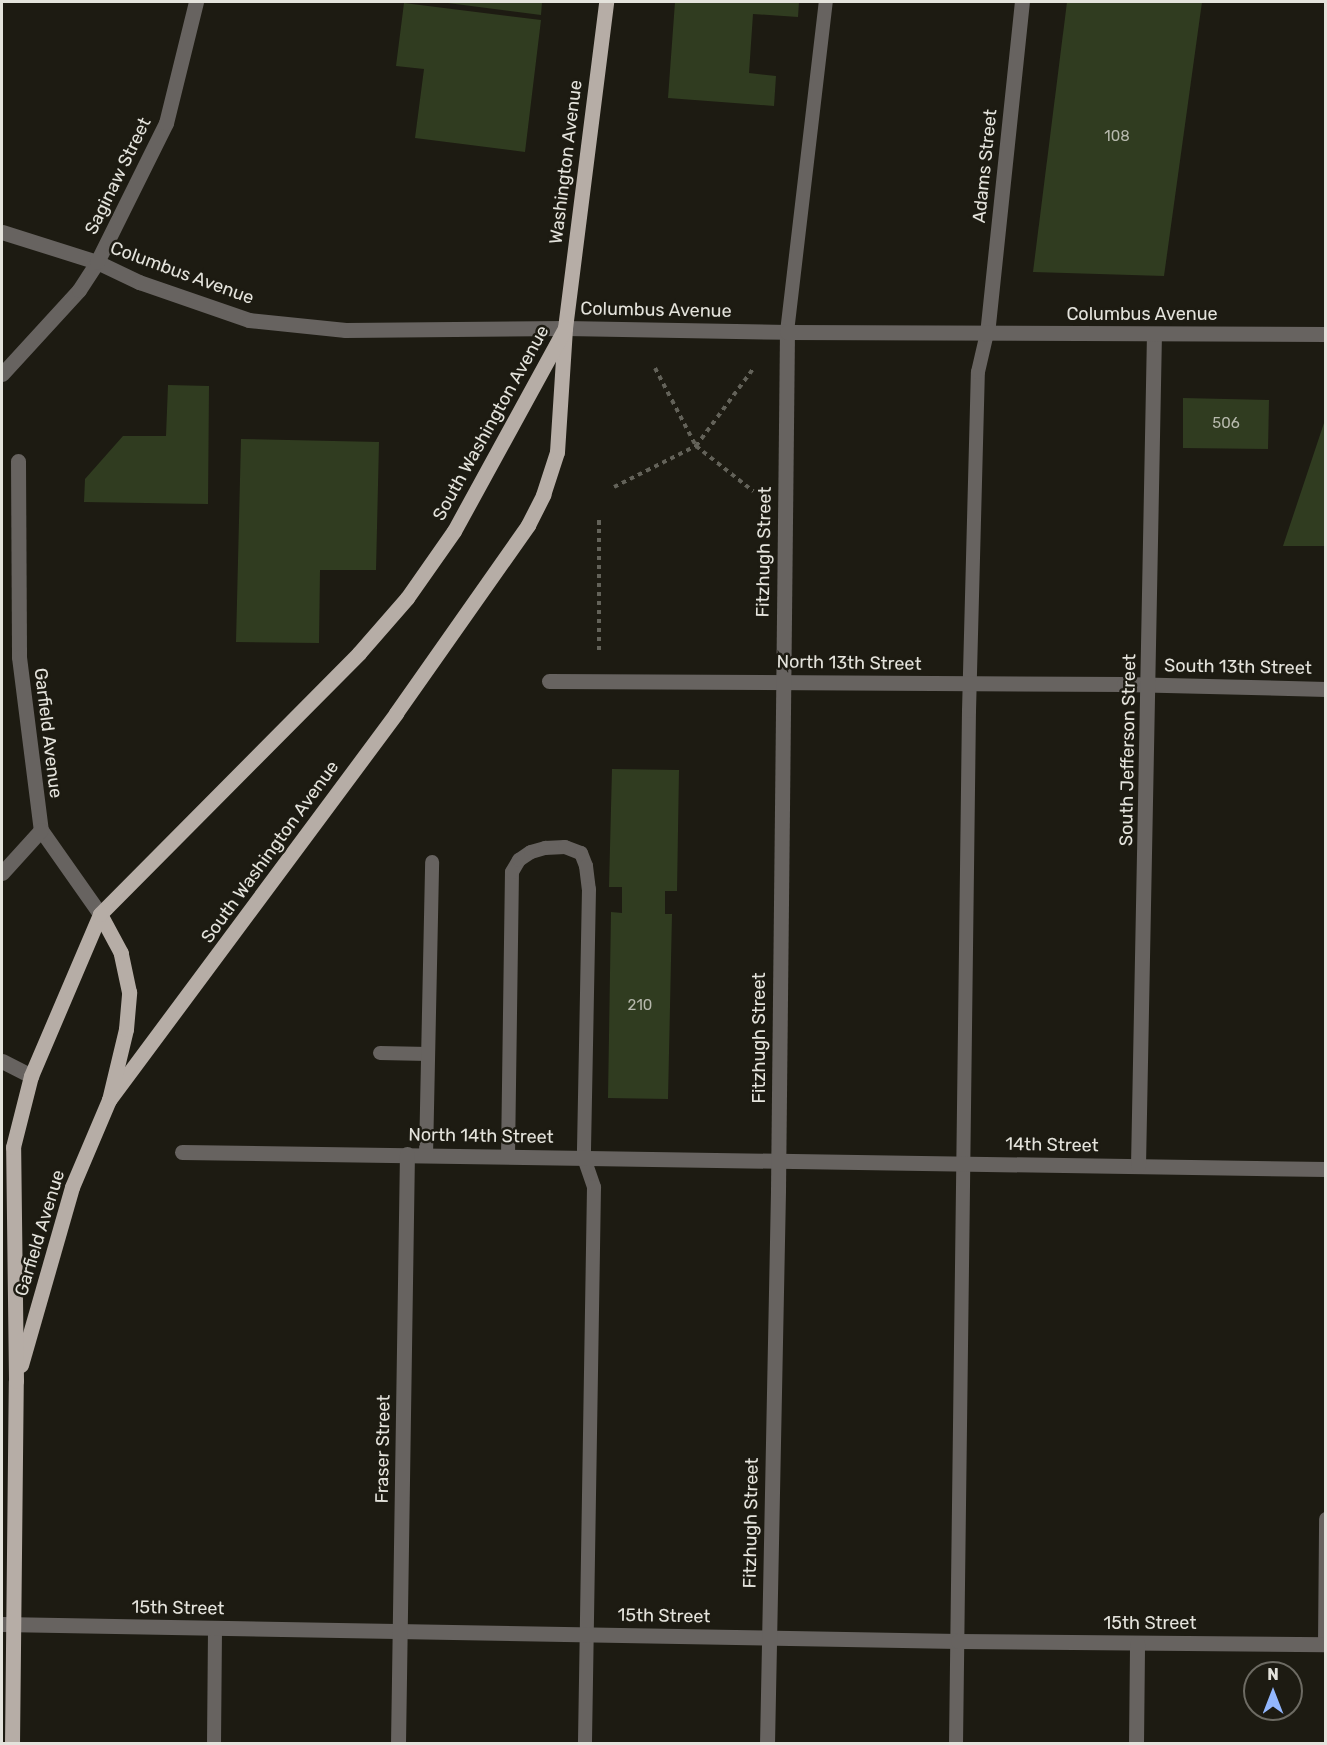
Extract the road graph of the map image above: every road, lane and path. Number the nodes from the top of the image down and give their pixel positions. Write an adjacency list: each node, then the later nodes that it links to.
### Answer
1 (196, 2): 6 (street, Saginaw Street)
2 (606, 2): 7 (main road, Washington Avenue)
3 (826, 2): 8 (lane)
4 (1022, 2): 9 (street, Adams Street)
5 (2, 232): 6 (street, Columbus Avenue)
6 (98, 262): 7 (street, Columbus Avenue); 14 (street, Saginaw Street)
7 (565, 328): 8 (street, Columbus Avenue); 29 (main road, South Washington Avenue); 34 (main road, South Washington Avenue)
8 (787, 332): 9 (street, Columbus Avenue); 22 (street, Fitzhugh Street)
9 (987, 334): 10 (street, Columbus Avenue); 23 (lane)
10 (1154, 334): 11 (street, Columbus Avenue); 24 (street, South Jefferson Street)
11 (1326, 334)
12 (655, 368): 15 (path)
13 (753, 369): 15 (path)
14 (2, 374)
15 (696, 447): 17 (path); 18 (path)
16 (18, 461): 26 (street, Garfield Avenue)
17 (614, 487)
18 (753, 491)
19 (599, 520): 20 (path)
20 (599, 651)
21 (549, 681): 22 (street, North 13th Street)
22 (782, 682): 23 (street, North 13th Street); 41 (street, Fitzhugh Street)
23 (970, 684): 24 (street, North 13th Street); 42 (lane)
24 (1149, 685): 25 (street, South 13th Street); 43 (street, South Jefferson Street)
25 (1326, 689)
26 (42, 830): 28 (street); 29 (street, Garfield Avenue)
27 (432, 862): 31 (lane)
28 (2, 873)
29 (100, 914): 33 (main road, Garfield Avenue); 34 (main road)
30 (380, 1053): 31 (lane)
31 (428, 1054): 38 (lane)
32 (2, 1061): 33 (street)
33 (31, 1076): 35 (main road, Garfield Avenue)
34 (109, 1100): 45 (main road, Garfield Avenue)
35 (7, 1147): 45 (main road, Garfield Avenue)
36 (182, 1152): 37 (street, North 14th Street)
37 (407, 1154): 38 (street, North 14th Street); 49 (street, Fraser Street)
38 (426, 1156): 39 (street, North 14th Street)
39 (508, 1157): 40 (street, North 14th Street); 40 (lane)
40 (584, 1158): 41 (street, North 14th Street); 50 (lane)
41 (778, 1161): 42 (street, 14th Street); 51 (street, Fitzhugh Street)
42 (962, 1163): 43 (street, 14th Street); 52 (lane)
43 (1138, 1166): 44 (street, 14th Street)
44 (1326, 1169)
45 (16, 1381): 47 (main road, Garfield Avenue)
46 (1326, 1519): 54 (lane)
47 (7, 1624): 48 (street, 15th Street); 55 (main road, Garfield Avenue)
48 (214, 1628): 49 (street, 15th Street); 56 (lane)
49 (399, 1631): 50 (street, 15th Street); 57 (street, Fraser Street)
50 (587, 1635): 51 (street, 15th Street); 58 (lane)
51 (768, 1637): 52 (street, 15th Street); 59 (street, Fitzhugh Street)
52 (958, 1641): 53 (street, 15th Street); 60 (lane)
53 (1137, 1643): 54 (street, 15th Street); 61 (street)
54 (1325, 1644)
55 (12, 1743)
56 (214, 1743)
57 (398, 1743)
58 (585, 1743)
59 (767, 1743)
60 (956, 1743)
61 (1136, 1743)

